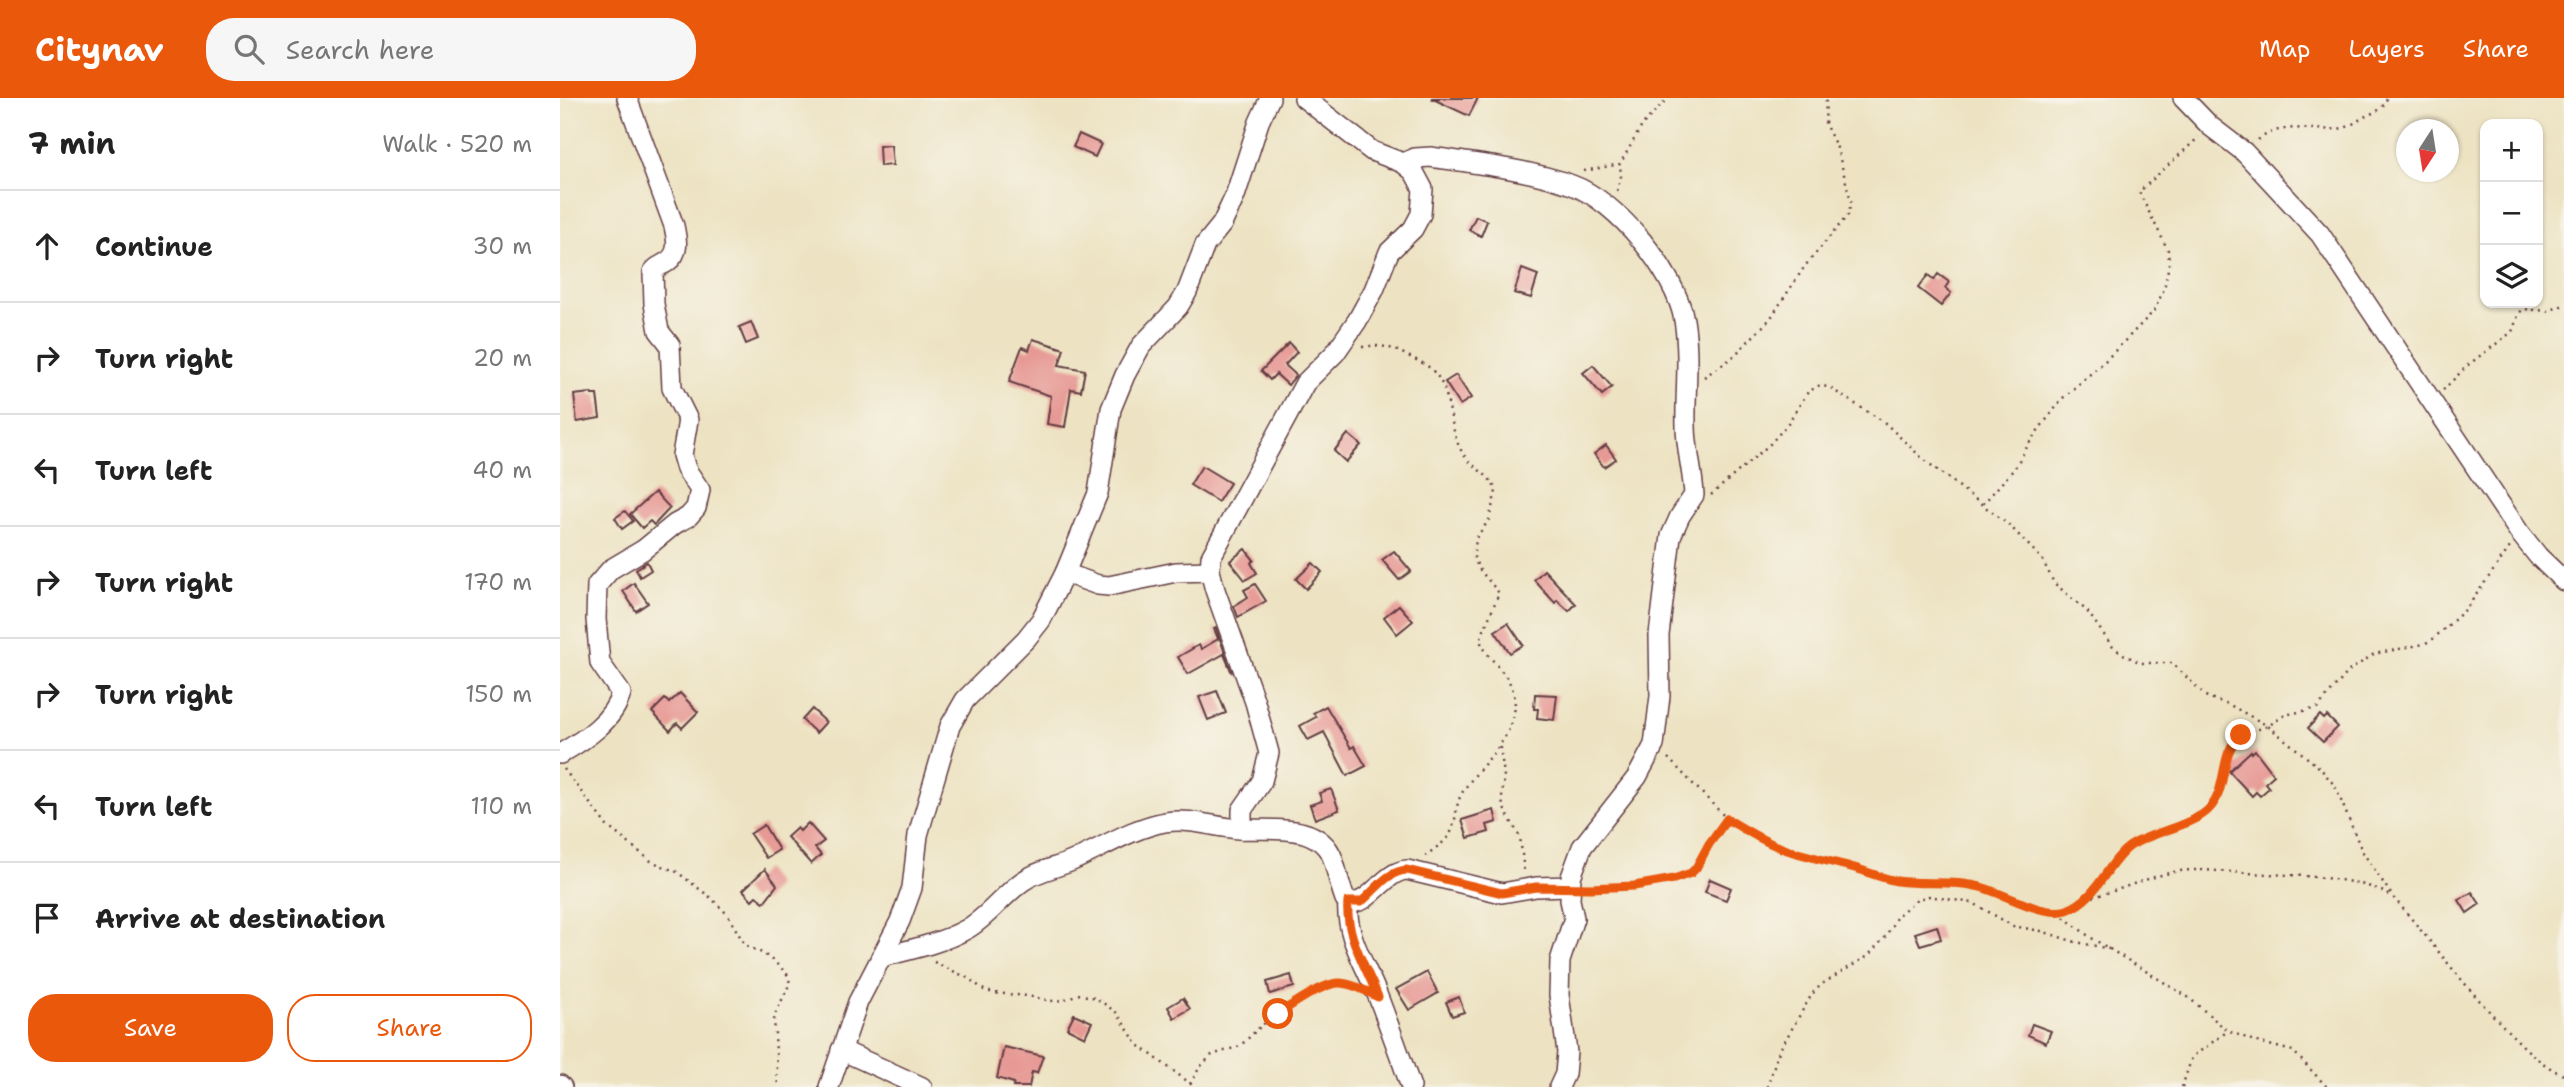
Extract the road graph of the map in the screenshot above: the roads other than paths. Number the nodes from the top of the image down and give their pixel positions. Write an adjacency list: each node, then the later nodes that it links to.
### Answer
1 (627, 98): 9 (street)
2 (1270, 98): 7 (street)
3 (1304, 98): 5 (street)
4 (2183, 98): 8 (street)
5 (1403, 163): 6 (street); 11 (street)
6 (1210, 571): 7 (street); 10 (street)
7 (1065, 573): 13 (street)
8 (2564, 581)
9 (560, 754)
10 (1242, 829): 12 (street); 13 (street)
11 (1570, 886): 12 (street); 18 (street)
12 (1348, 902): 17 (street)
13 (891, 955): 14 (street)
14 (841, 1050): 15 (street); 16 (street)
15 (829, 1087)
16 (922, 1087)
17 (1411, 1087)
18 (1559, 1087)

